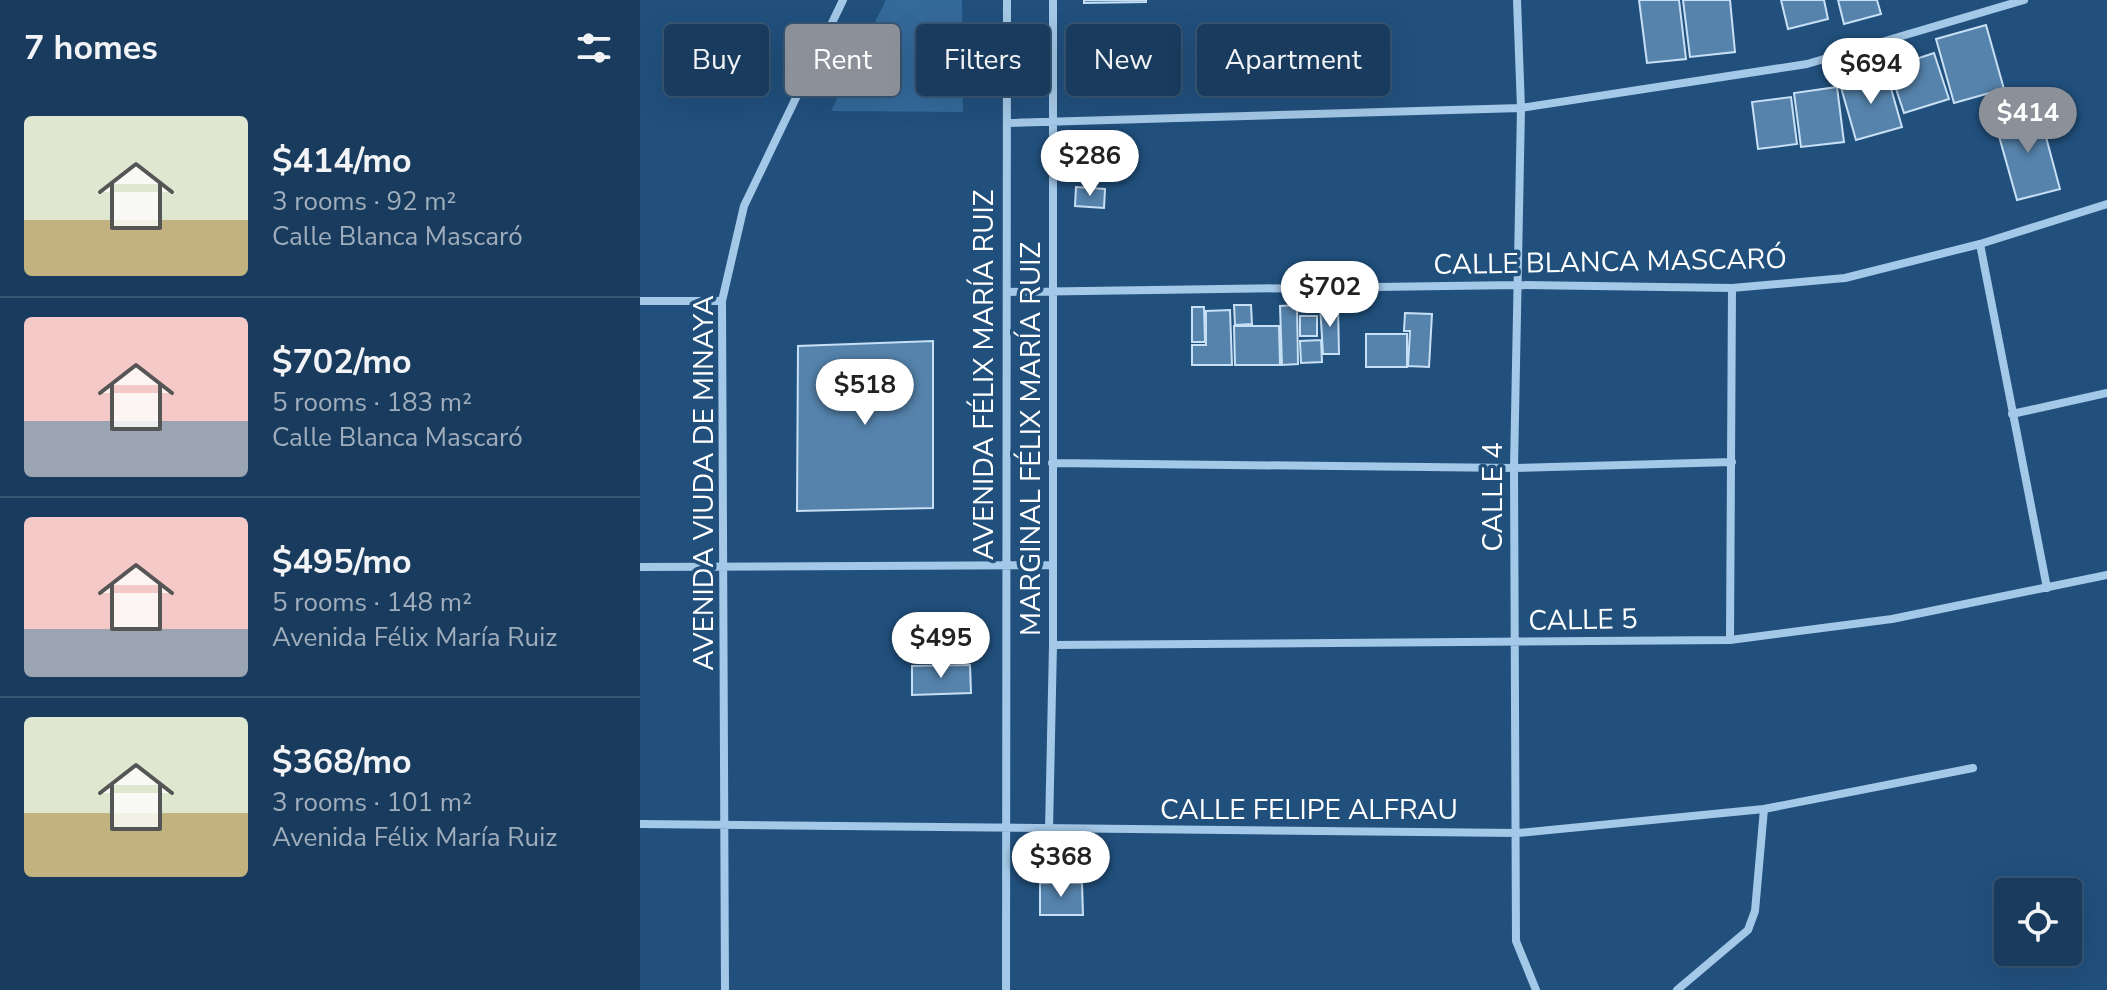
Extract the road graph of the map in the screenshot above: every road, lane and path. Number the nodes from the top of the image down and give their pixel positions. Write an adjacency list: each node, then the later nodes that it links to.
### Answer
1 (843, 0): 16 (street, AVENIDA VIUDA DE MINAYA)
2 (1007, 0): 8 (street, AVENIDA FÉLIX MARÍA RUIZ)
3 (1053, 0): 7 (street, MARGINAL FÉLIX MARÍA RUIZ)
4 (1517, 0): 6 (street, CALLE 4)
5 (2024, 0): 6 (street)
6 (1521, 108): 7 (street); 11 (street, CALLE 4)
7 (1053, 119): 8 (street); 13 (street, MARGINAL FÉLIX MARÍA RUIZ)
8 (1007, 123): 14 (street, AVENIDA FÉLIX MARÍA RUIZ)
9 (2107, 204): 10 (street, CALLE BLANCA MASCARÓ)
10 (1980, 244): 12 (street, CALLE BLANCA MASCARÓ); 18 (street)
11 (1517, 285): 12 (street, CALLE BLANCA MASCARÓ); 13 (street, CALLE BLANCA MASCARÓ); 21 (street, CALLE 4)
12 (1732, 288): 19 (street)
13 (1052, 291): 14 (street, CALLE BLANCA MASCARÓ); 20 (street, MARGINAL FÉLIX MARÍA RUIZ)
14 (1007, 292): 22 (street, AVENIDA FÉLIX MARÍA RUIZ)
15 (640, 301): 16 (street)
16 (722, 301): 25 (street, AVENIDA VIUDA DE MINAYA)
17 (2107, 393): 18 (street)
18 (2012, 414): 27 (street)
19 (1732, 462): 21 (street); 28 (street)
20 (1052, 463): 21 (street); 23 (street, MARGINAL FÉLIX MARÍA RUIZ)
21 (1514, 468): 29 (street, CALLE 4)
22 (1006, 565): 23 (street); 25 (street); 35 (street, AVENIDA FÉLIX MARÍA RUIZ)
23 (1052, 565): 30 (street, MARGINAL FÉLIX MARÍA RUIZ)
24 (640, 567): 25 (street)
25 (724, 567): 34 (street, AVENIDA VIUDA DE MINAYA)
26 (2107, 575): 27 (street, CALLE 5)
27 (2047, 588): 28 (street, CALLE 5)
28 (1730, 640): 29 (street, CALLE 5)
29 (1517, 642): 30 (street, CALLE 5); 37 (street, CALLE 4)
30 (1053, 645): 36 (street, MARGINAL FÉLIX MARÍA RUIZ)
31 (1973, 768): 32 (street, CALLE FELIPE ALFRAU)
32 (1764, 809): 37 (street, CALLE FELIPE ALFRAU); 41 (street)
33 (640, 824): 34 (street, CALLE FELIPE ALFRAU)
34 (725, 824): 35 (street, CALLE FELIPE ALFRAU); 38 (street, AVENIDA VIUDA DE MINAYA)
35 (1006, 830): 36 (street, CALLE FELIPE ALFRAU); 39 (street, AVENIDA FÉLIX MARÍA RUIZ)
36 (1049, 830): 37 (street, CALLE FELIPE ALFRAU)
37 (1518, 833): 40 (street, CALLE 4)
38 (725, 990)
39 (1006, 990)
40 (1536, 990)
41 (1677, 990)

